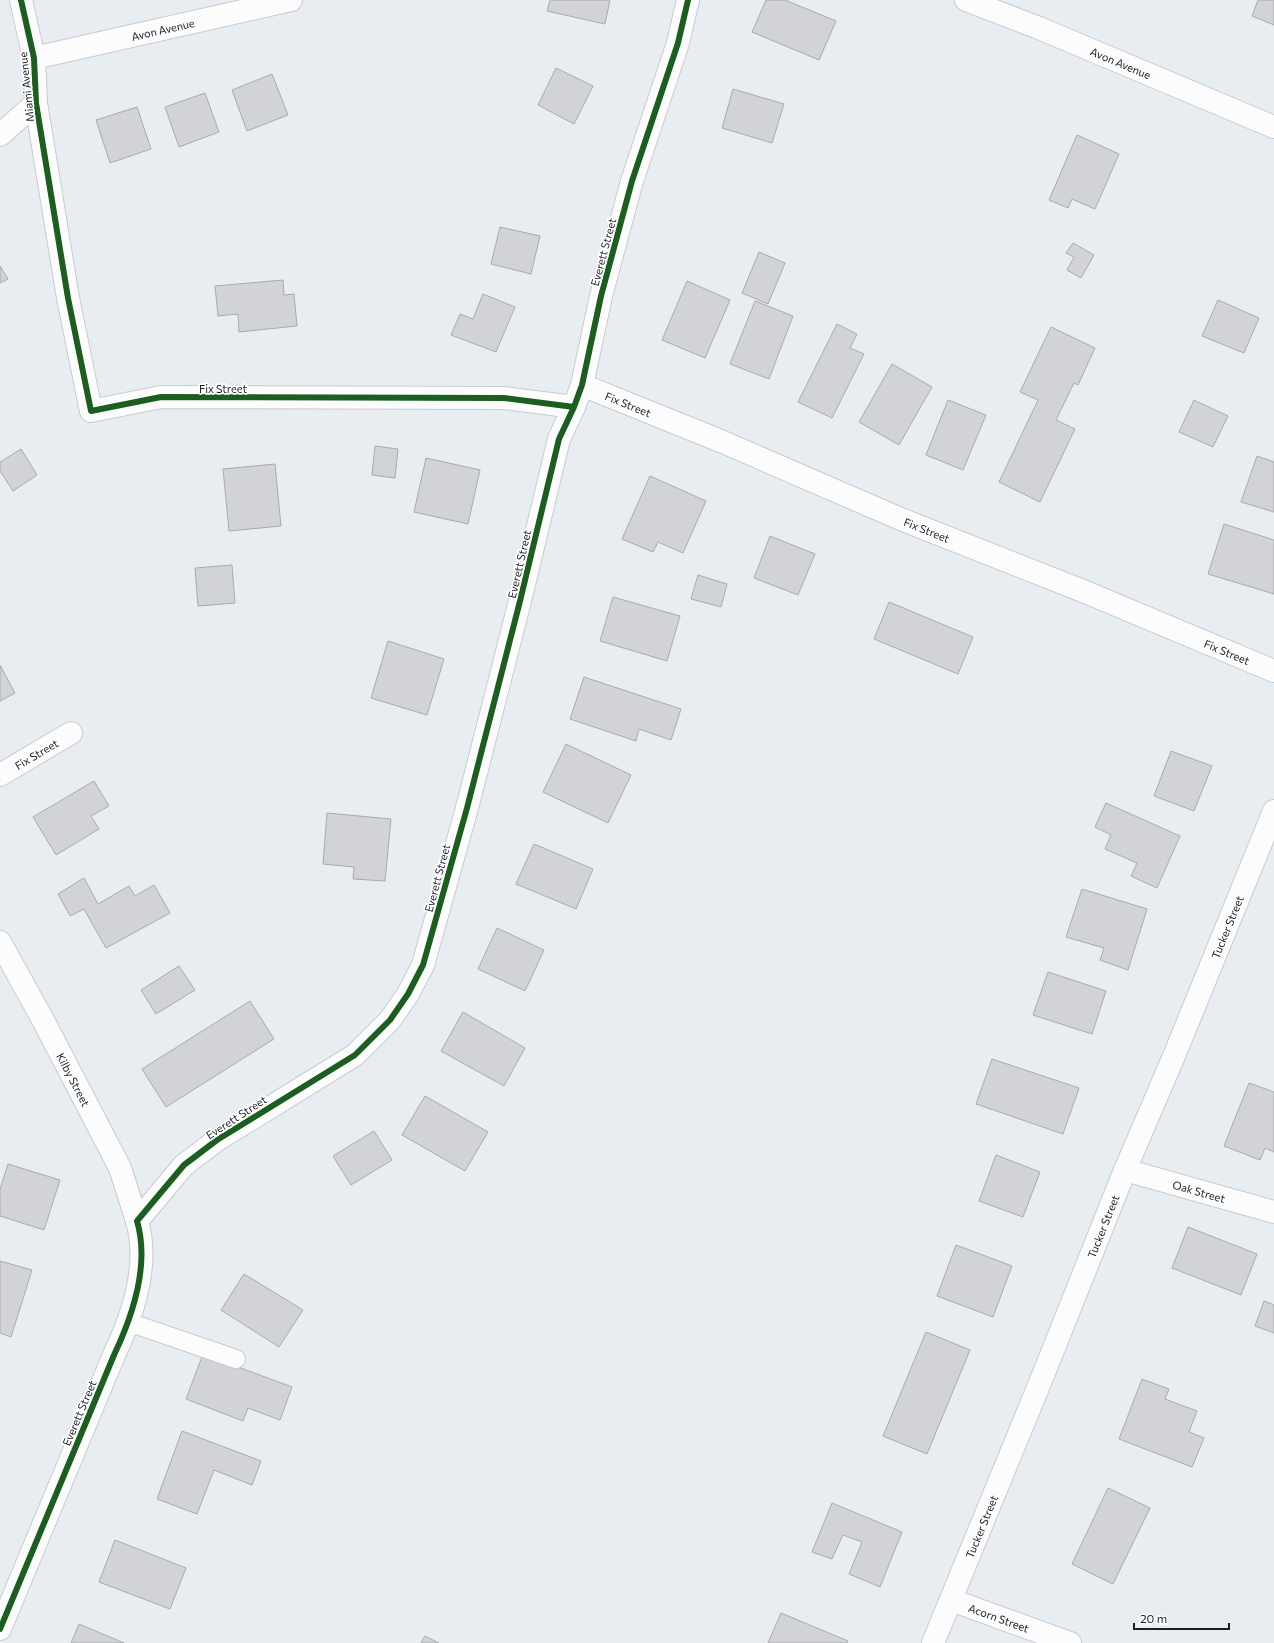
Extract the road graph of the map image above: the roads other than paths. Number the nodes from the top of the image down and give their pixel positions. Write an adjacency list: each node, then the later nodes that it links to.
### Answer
1 (21, 0): 5 (street, Miami Avenue)
2 (291, 0): 5 (street, Avon Avenue)
3 (688, 0): 10 (street, Everett Street)
4 (970, 1): 7 (street, Avon Avenue)
5 (34, 58): 6 (street, Miami Avenue)
6 (36, 103): 8 (street); 9 (street, Miami Avenue)
7 (1274, 127)
8 (0, 136)
9 (51, 196): 11 (street, Fix Street)
10 (582, 385): 11 (street, Everett Street); 12 (street, Fix Street)
11 (574, 407): 19 (street, Everett Street)
12 (1274, 671)
13 (71, 733): 14 (street, Fix Street)
14 (0, 775)
15 (1274, 811): 17 (street, Tucker Street)
16 (0, 942): 19 (street, Kilby Street)
17 (1125, 1170): 18 (street, Oak Street); 22 (street, Tucker Street)
18 (1274, 1212)
19 (137, 1221): 20 (street, Everett Street)
20 (128, 1322): 21 (lane); 23 (street, Everett Street)
21 (236, 1359)
22 (951, 1600): 24 (street, Tucker Street); 25 (street, Acorn Street)
23 (0, 1629)
24 (933, 1643)
25 (1070, 1643)

